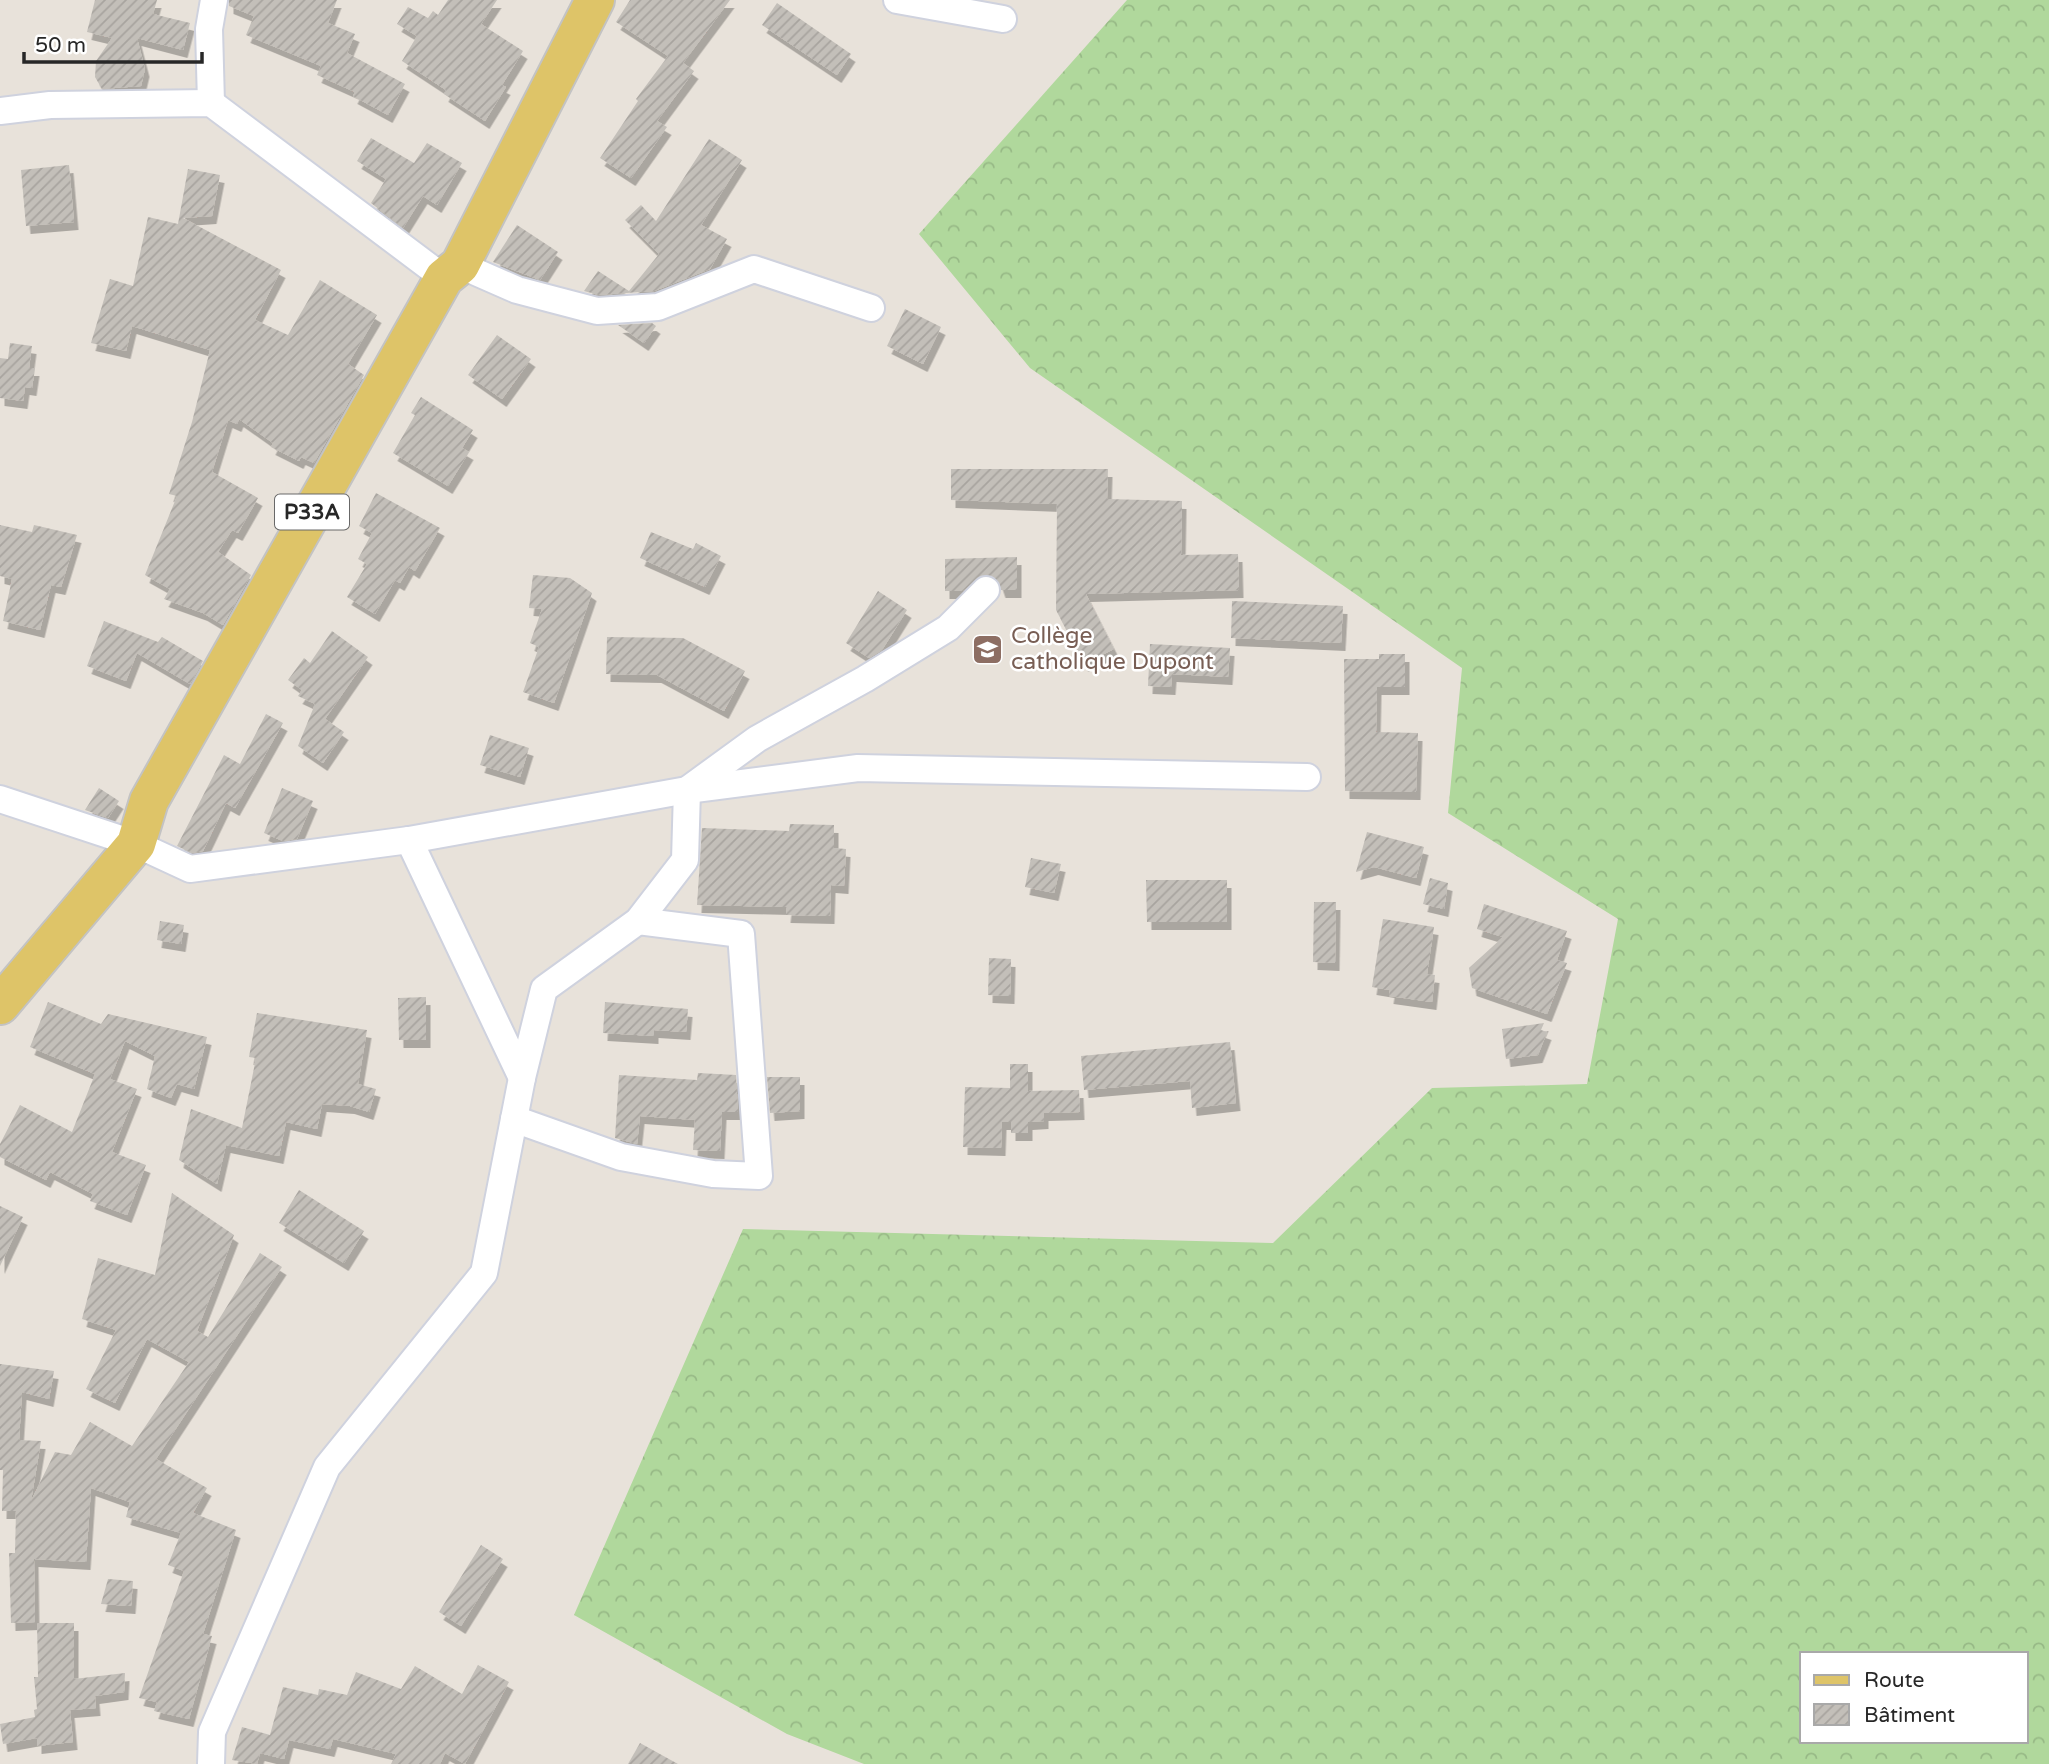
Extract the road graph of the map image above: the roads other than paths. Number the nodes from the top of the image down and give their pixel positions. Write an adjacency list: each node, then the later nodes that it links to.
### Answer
1 (214, 0): 5 (street)
2 (595, 0): 7 (main road, P33A)
3 (897, 0): 4 (street)
4 (1003, 19)
5 (211, 103): 6 (street); 7 (street)
6 (0, 111)
7 (452, 272): 8 (street); 14 (main road, P33A)
8 (871, 308)
9 (986, 590): 11 (street)
10 (1307, 777): 11 (street)
11 (687, 790): 13 (street); 15 (street)
12 (0, 799): 14 (street)
13 (409, 840): 14 (street); 17 (street)
14 (136, 844): 16 (main road, P33A)
15 (638, 921): 17 (street); 18 (street)
16 (0, 1005)
17 (522, 1078): 18 (street)
18 (514, 1119): 19 (street)
19 (211, 1764)

